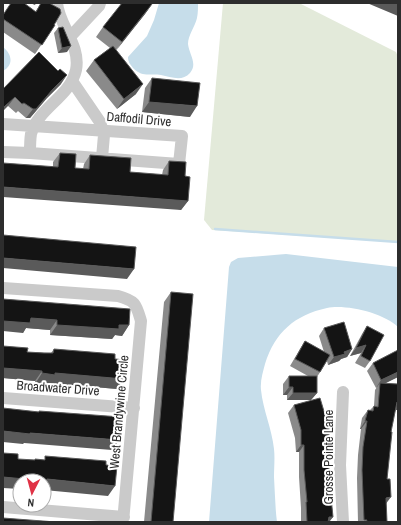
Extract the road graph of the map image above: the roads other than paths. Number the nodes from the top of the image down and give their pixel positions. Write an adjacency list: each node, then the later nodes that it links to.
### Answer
1 (57, 3): 3 (street)
2 (100, 3): 3 (street)
3 (70, 37): 4 (street)
4 (72, 81): 6 (street); 7 (street)
5 (3, 124): 6 (street, Daffodil Drive)
6 (36, 125): 7 (street, Daffodil Drive); 9 (street)
7 (102, 130): 10 (street); 10 (street, Daffodil Drive)
8 (3, 152): 9 (street, Daffodil Drive)
9 (30, 153): 10 (street, Daffodil Drive)
10 (102, 158)
11 (3, 288): 14 (street, West Brandywine Circle)
12 (343, 392): 17 (street, Grosse Pointe Lane)
13 (3, 398): 14 (street, Broadwater Drive)
14 (134, 408): 16 (street, West Brandywine Circle)
15 (3, 508): 16 (street)
16 (124, 520)
17 (342, 522)

